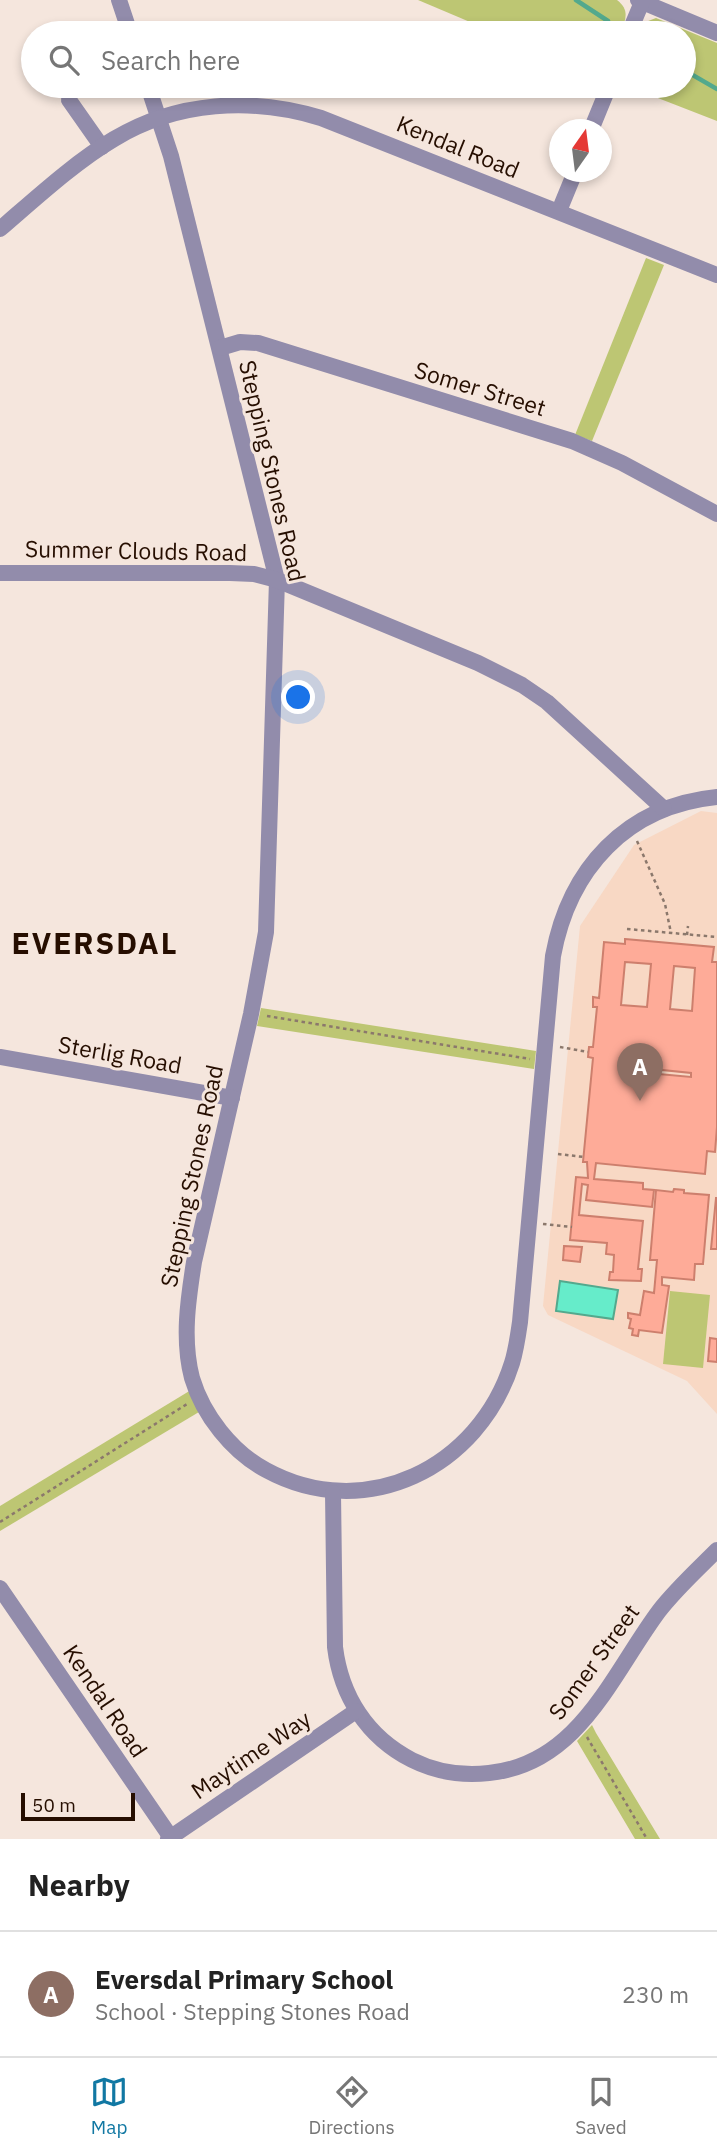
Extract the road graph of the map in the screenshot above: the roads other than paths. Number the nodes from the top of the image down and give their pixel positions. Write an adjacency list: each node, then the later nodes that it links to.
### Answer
1 (119, 0): 3 (street)
2 (640, 1): 4 (street); 5 (street)
3 (126, 21)
4 (633, 21)
5 (688, 21)
6 (696, 24): 7 (street)
7 (717, 33)
8 (152, 98): 11 (street, Stepping Stones Road)
9 (604, 98): 12 (street)
10 (69, 100): 13 (street)
11 (159, 118): 13 (street, Kendal Road); 15 (street, Kendal Road); 18 (street, Stepping Stones Road)
12 (596, 119)
13 (102, 147): 16 (street, Kendal Road)
14 (571, 182): 15 (street)
15 (559, 211): 17 (street, Kendal Road)
16 (0, 229)
17 (717, 275)
18 (220, 348): 19 (street, Somer Street); 21 (street, Stepping Stones Road)
19 (717, 514)
20 (0, 573): 21 (street, Summer Clouds Road)
21 (277, 580): 23 (street, Summer Clouds Road); 25 (street, Stepping Stones Road)
22 (717, 797): 23 (street, Stepping Stones Road)
23 (664, 810): 26 (street, Stepping Stones Road)
24 (0, 1057): 25 (street, Sterlig Road)
25 (232, 1098): 26 (street, Stepping Stones Road)
26 (333, 1493): 29 (street, Somer Street)
27 (717, 1550): 29 (street, Somer Street)
28 (0, 1588): 30 (street, Kendal Road)
29 (356, 1711): 30 (street, Maytime Way)
30 (170, 1838)

